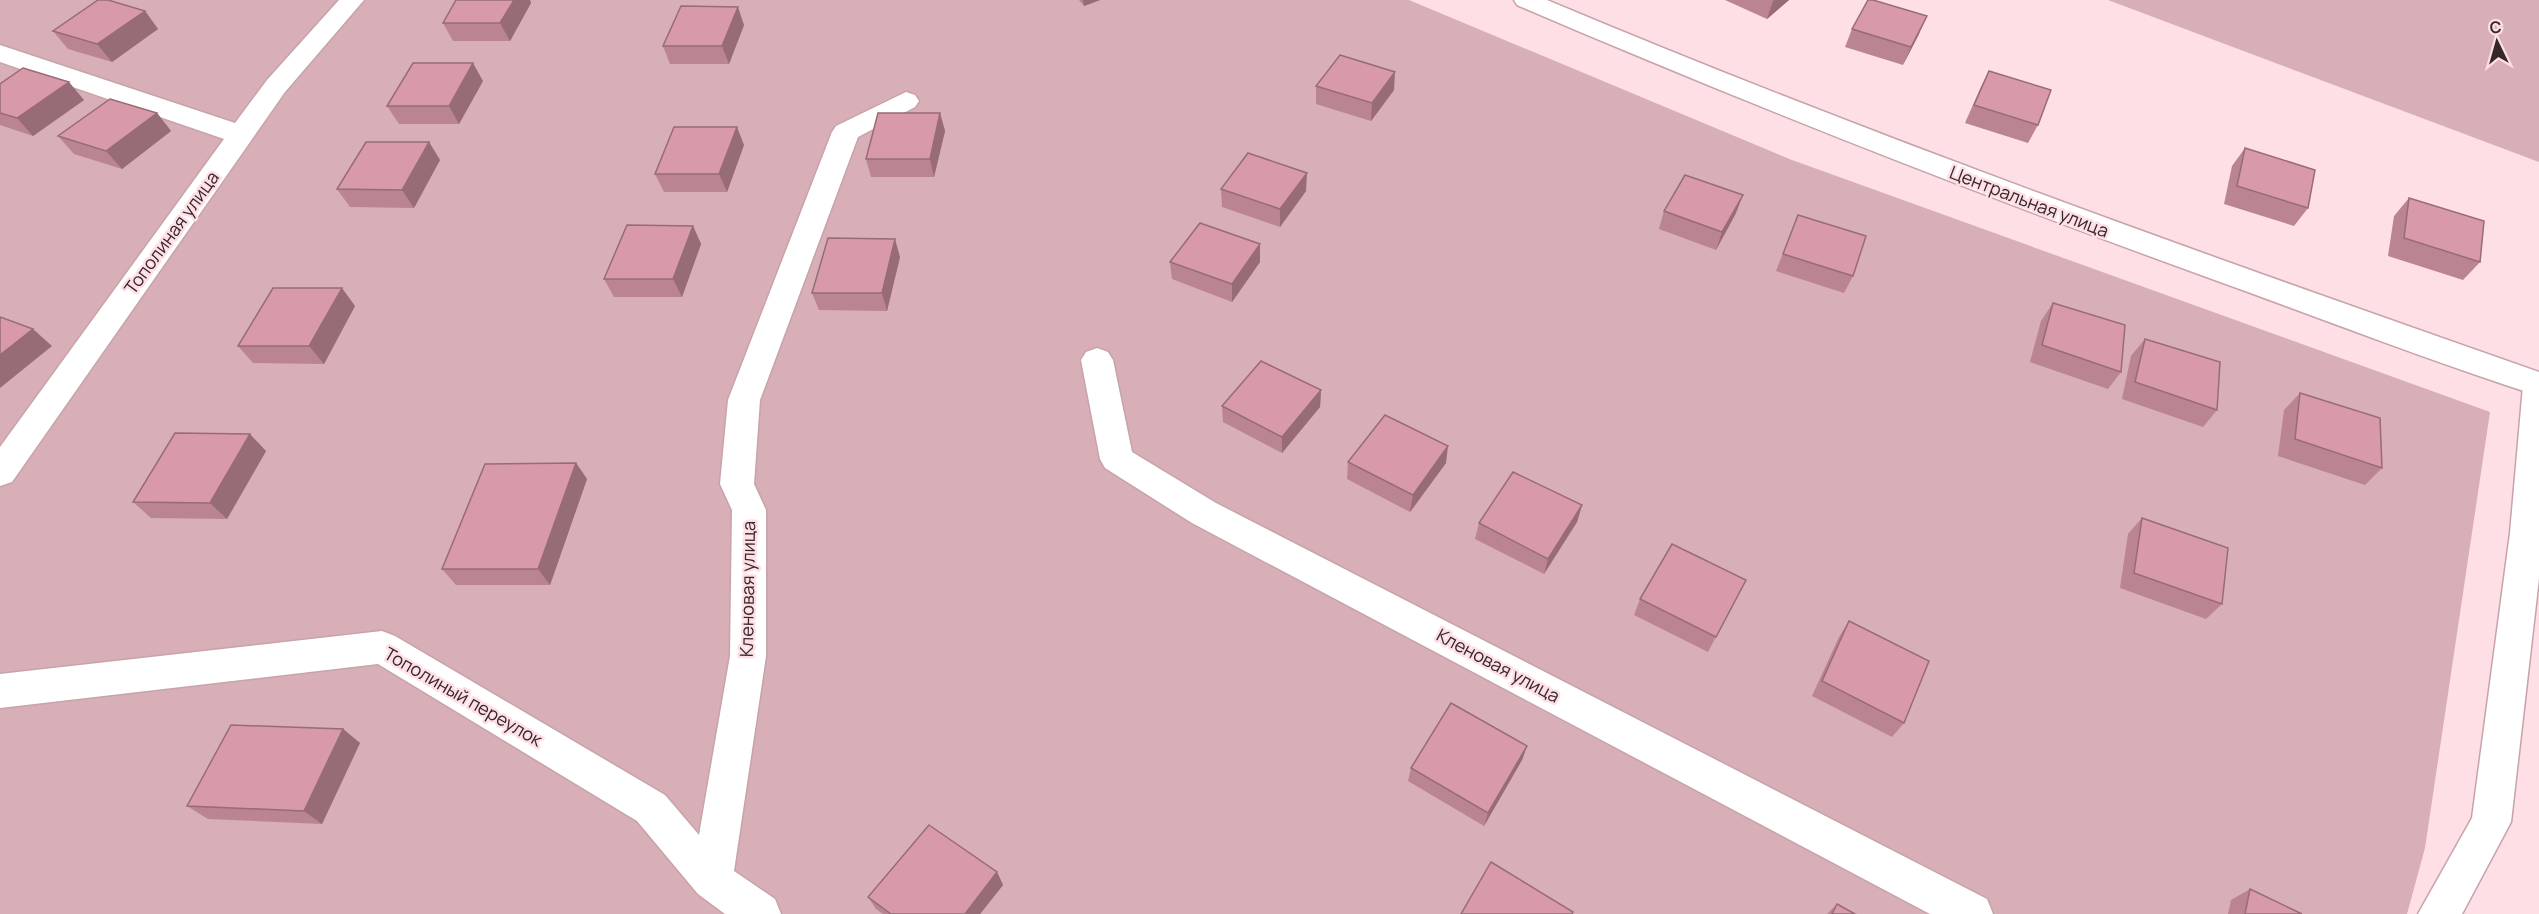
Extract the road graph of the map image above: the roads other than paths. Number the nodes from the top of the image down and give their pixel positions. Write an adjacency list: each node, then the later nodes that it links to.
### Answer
1 (352, 0): 5 (street, Тополиная улица)
2 (1526, 0): 7 (street, Центральная улица)
3 (0, 53): 5 (street)
4 (906, 101): 10 (street, Кленовая улица)
5 (242, 135): 8 (street, Тополиная улица)
6 (1097, 360): 12 (street, Кленовая улица)
7 (2539, 385): 13 (street)
8 (0, 473)
9 (0, 691): 10 (street, Тополиный переулок)
10 (712, 880): 11 (street, Тополиный переулок)
11 (760, 914)
12 (1972, 914)
13 (2439, 914)

